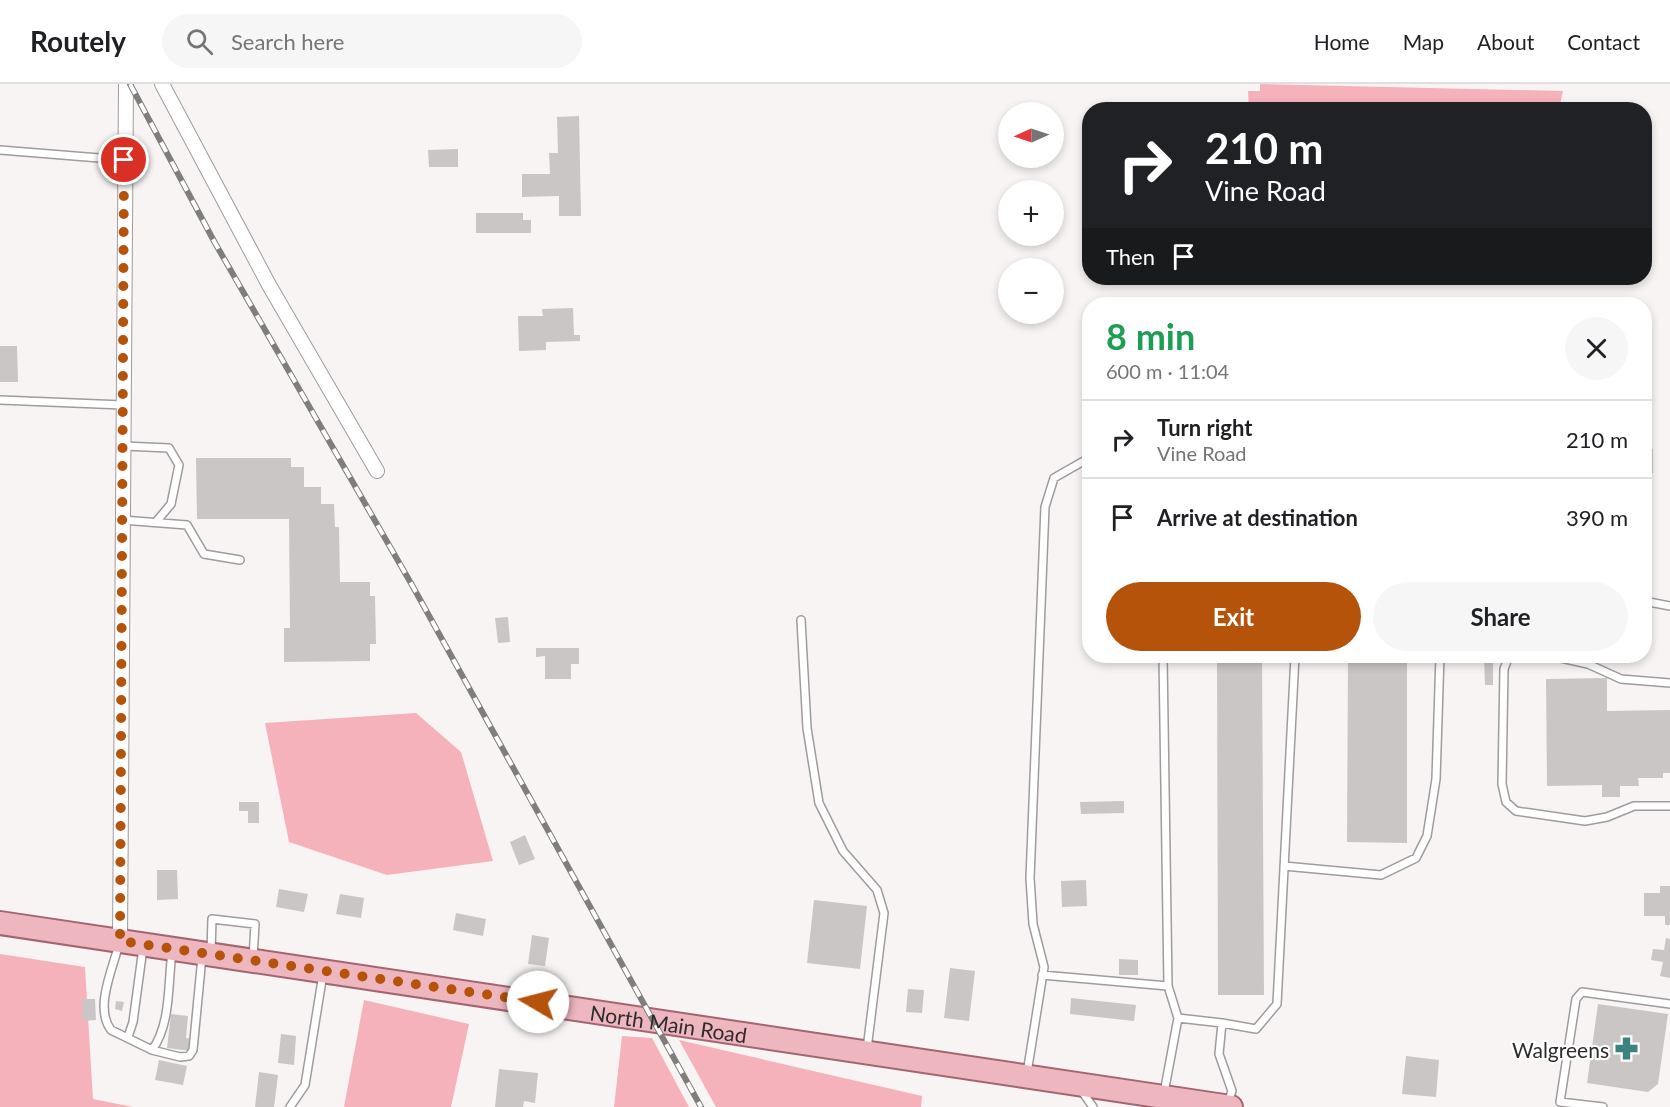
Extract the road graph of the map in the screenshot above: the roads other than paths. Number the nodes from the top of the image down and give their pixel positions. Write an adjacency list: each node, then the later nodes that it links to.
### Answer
1 (126, 84): 4 (street)
2 (162, 84): 9 (street)
3 (0, 150): 4 (lane)
4 (124, 160): 6 (street)
5 (0, 400): 6 (lane)
6 (123, 405): 7 (street)
7 (123, 446): 10 (street); 11 (lane)
8 (1082, 462): 31 (lane)
9 (377, 471)
10 (122, 520): 11 (lane); 25 (street)
11 (156, 522): 12 (lane)
12 (240, 560)
13 (1652, 603): 14 (lane)
14 (1670, 606)
15 (801, 620): 38 (lane)
16 (1163, 663): 32 (lane)
17 (1295, 663): 23 (lane)
18 (1440, 663): 23 (lane)
19 (1506, 663): 22 (lane)
20 (1584, 663): 21 (lane)
21 (1670, 683)
22 (1670, 806)
23 (1284, 866): 35 (lane)
24 (0, 923): 25 (main road, North Main Road)
25 (120, 941): 26 (main road, North Main Road); 36 (lane)
26 (143, 945): 27 (main road, North Main Road); 36 (lane)
27 (173, 949): 28 (main road, North Main Road); 37 (lane)
28 (207, 954): 29 (main road, North Main Road); 29 (lane); 37 (lane)
29 (253, 961): 30 (main road, North Main Road)
30 (324, 971): 38 (main road, North Main Road); 44 (lane)
31 (1042, 975): 32 (lane); 39 (lane)
32 (1168, 986): 34 (lane)
33 (1670, 1004): 42 (lane)
34 (1178, 1018): 35 (lane); 41 (lane)
35 (1222, 1023): 43 (lane)
36 (128, 1037): 37 (lane)
37 (152, 1050)
38 (867, 1051): 39 (main road, North Main Road)
39 (1027, 1075): 40 (main road, North Main Road)
40 (1076, 1083): 41 (main road, North Main Road); 45 (lane)
41 (1163, 1102): 43 (main road, North Main Road)
42 (1562, 1104): 47 (lane)
43 (1227, 1106): 46 (main road, North Main Road)
44 (290, 1107)
45 (1093, 1107)
46 (1231, 1107)
47 (1603, 1107)

